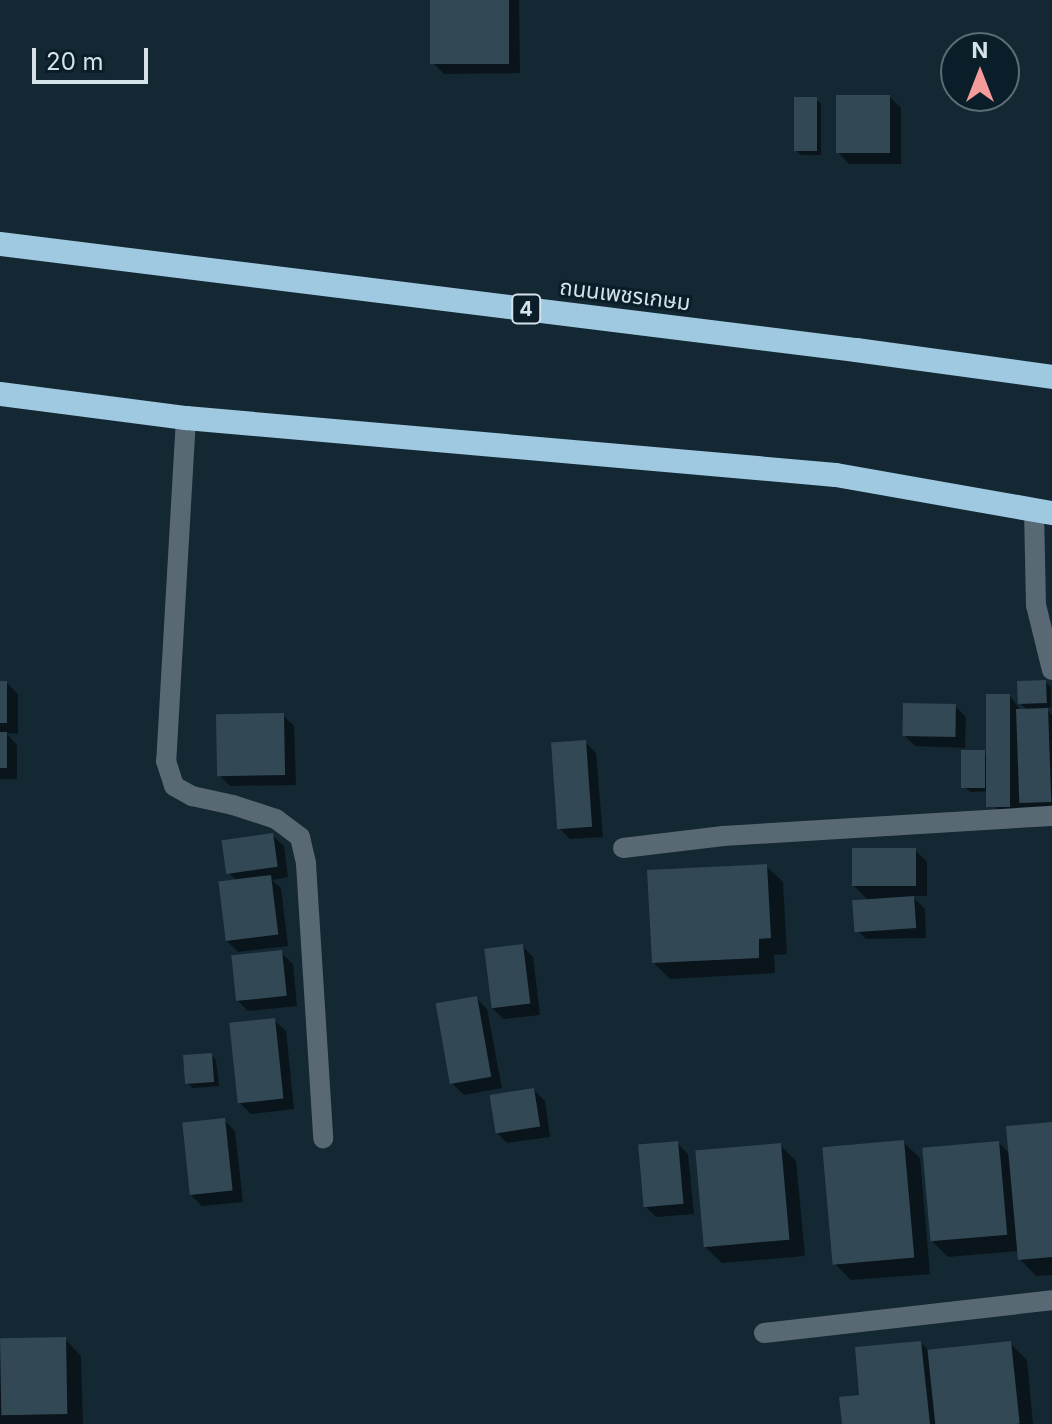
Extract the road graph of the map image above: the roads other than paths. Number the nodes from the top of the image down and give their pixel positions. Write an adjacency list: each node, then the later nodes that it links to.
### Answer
1 (0, 244): 2 (highway, ถนนเพชรเกษม / 4)
2 (1052, 377)
3 (0, 394): 4 (highway)
4 (186, 418): 5 (highway); 9 (street)
5 (1043, 512): 6 (street)
6 (1052, 670)
7 (1052, 816): 8 (street)
8 (623, 848)
9 (323, 1138)
10 (1052, 1300): 11 (street)
11 (764, 1333)

